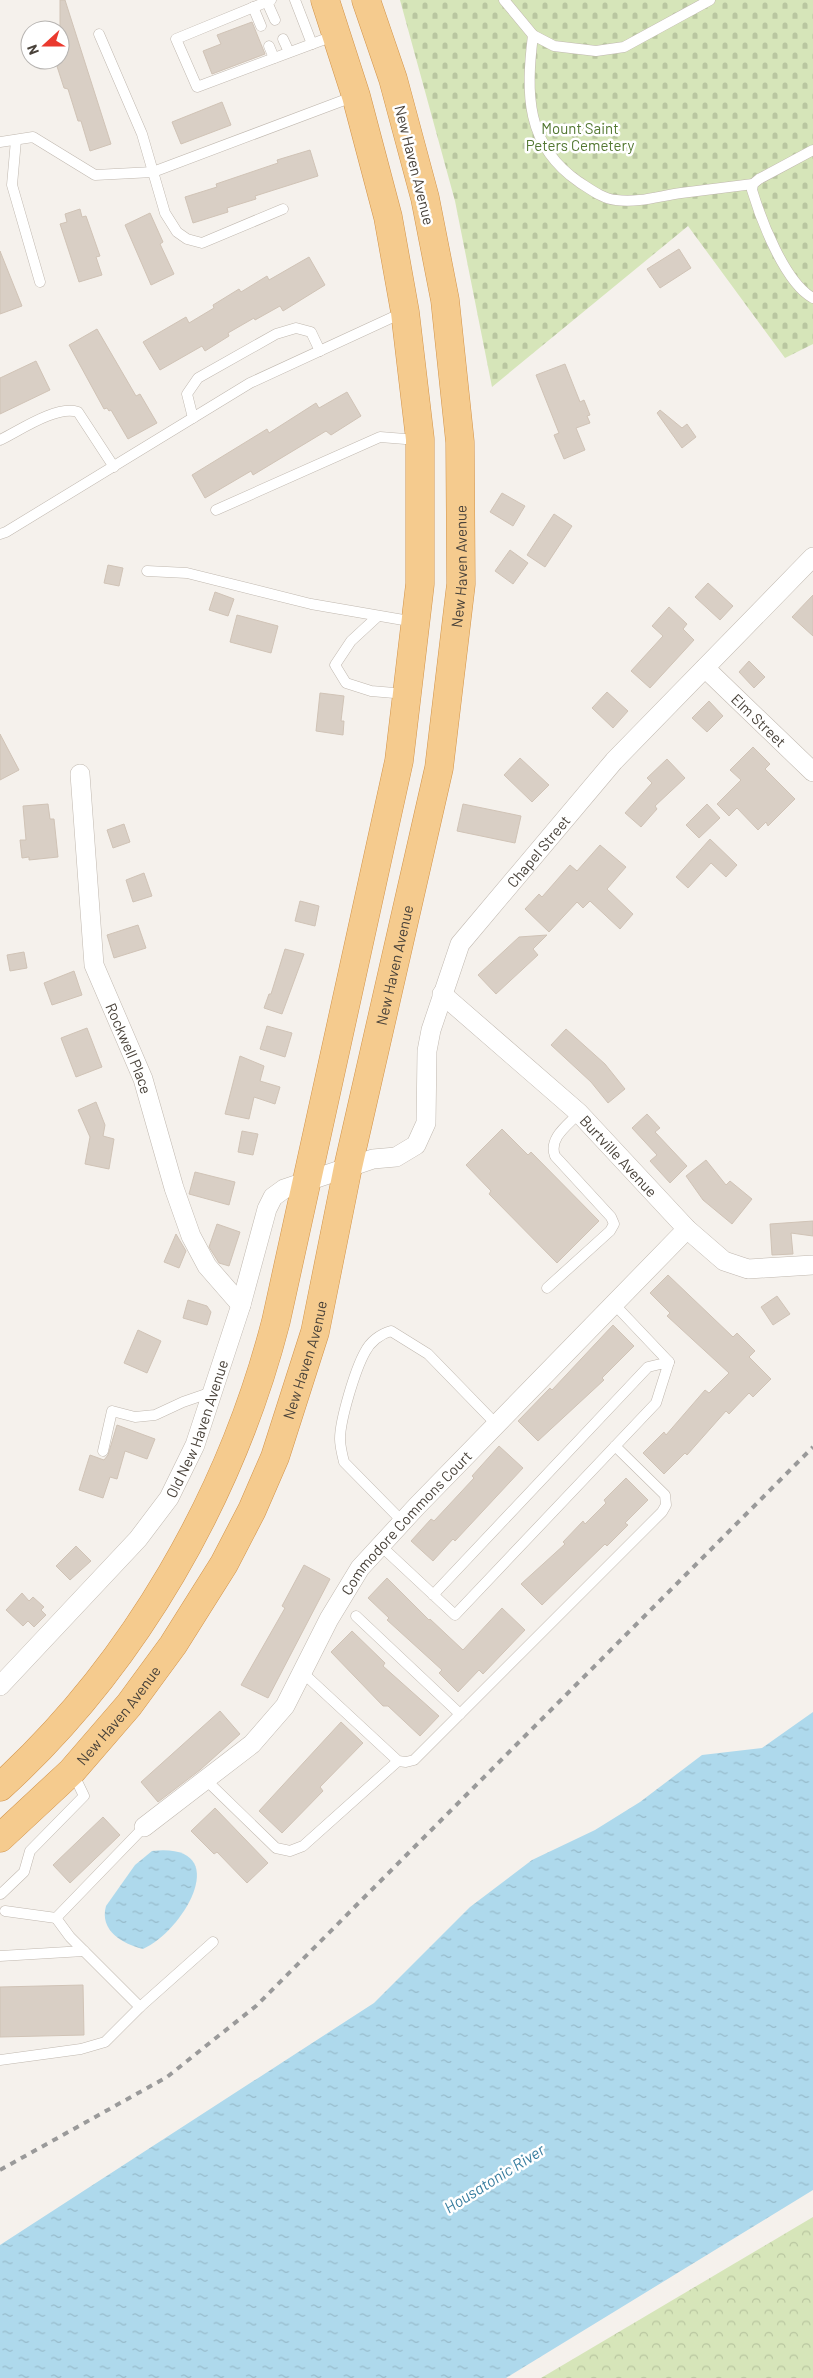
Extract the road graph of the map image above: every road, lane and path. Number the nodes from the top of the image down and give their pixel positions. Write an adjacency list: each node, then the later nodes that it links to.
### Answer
1 (296, 0): 13 (lane)
2 (325, 0): 13 (highway)
3 (366, 0): 44 (highway, New Haven Avenue)
4 (504, 0): 11 (lane)
5 (710, 0): 11 (lane)
6 (269, 1): 7 (lane); 8 (lane)
7 (253, 7): 9 (lane); 16 (lane)
8 (275, 20)
9 (260, 26)
10 (99, 34): 21 (lane)
11 (533, 35): 22 (lane)
12 (283, 40): 15 (lane)
13 (324, 40): 15 (lane); 17 (highway)
14 (269, 46): 16 (lane)
15 (289, 52): 16 (lane)
16 (274, 58)
17 (356, 96): 21 (lane); 26 (highway)
18 (16, 140): 19 (lane); 21 (lane); 24 (lane)
19 (0, 142)
20 (813, 150): 22 (lane)
21 (153, 172): 23 (lane)
22 (753, 184): 25 (lane)
23 (283, 209)
24 (40, 282)
25 (813, 298)
26 (405, 312): 27 (lane); 30 (highway)
27 (320, 351): 28 (lane); 28 (lane)
28 (193, 418): 31 (lane)
29 (0, 440): 31 (lane)
30 (419, 440): 32 (lane); 37 (highway)
31 (114, 467): 33 (lane)
32 (216, 510)
33 (0, 534)
34 (813, 557): 38 (street, Chapel Street)
35 (147, 571): 36 (lane)
36 (377, 617): 37 (lane); 39 (lane)
37 (416, 622): 39 (highway)
38 (705, 668): 40 (street, Elm Street); 42 (street, Chapel Street)
39 (407, 694): 45 (highway)
40 (813, 772)
41 (80, 774): 50 (street, Rockwell Place)
42 (442, 994): 43 (street, Burtville Avenue); 44 (street, Chapel Street)
43 (579, 1113): 46 (street, Burtville Avenue); 48 (lane)
44 (348, 1168): 45 (street, Old New Haven Avenue); 64 (highway, New Haven Avenue)
45 (308, 1179): 50 (street, Old New Haven Avenue); 66 (highway)
46 (687, 1229): 47 (street, Burtville Avenue); 49 (street, Commodore Commons Court)
47 (813, 1265)
48 (547, 1288)
49 (614, 1304): 51 (lane); 53 (street, Commodore Commons Court)
50 (241, 1305): 52 (street, Old New Haven Avenue)
51 (670, 1362): 54 (lane); 58 (lane)
52 (212, 1392): 55 (lane); 61 (street, Old New Haven Avenue)
53 (496, 1425): 56 (street, Commodore Commons Court); 56 (lane)
54 (615, 1446): 58 (lane); 62 (lane)
55 (103, 1450)
56 (403, 1522): 57 (street, Commodore Commons Court)
57 (381, 1546): 58 (lane); 60 (street, Commodore Commons Court)
58 (433, 1595)
59 (356, 1616): 62 (lane)
60 (302, 1672): 63 (lane); 65 (street, Commodore Commons Court)
61 (0, 1686)
62 (460, 1714): 63 (lane)
63 (398, 1761): 65 (lane)
64 (72, 1772): 68 (highway, New Haven Avenue); 70 (lane)
65 (206, 1780): 67 (street, Commodore Commons Court)
66 (0, 1787)
67 (144, 1827): 72 (lane)
68 (8, 1831): 69 (lane)
69 (0, 1848)
70 (0, 1893): 71 (lane)
71 (3, 1909): 72 (lane)
72 (56, 1918): 74 (lane)
73 (213, 1942): 76 (lane)
74 (84, 1951): 75 (lane); 76 (lane)
75 (0, 1956)
76 (140, 2007): 77 (lane)
77 (0, 2060)

